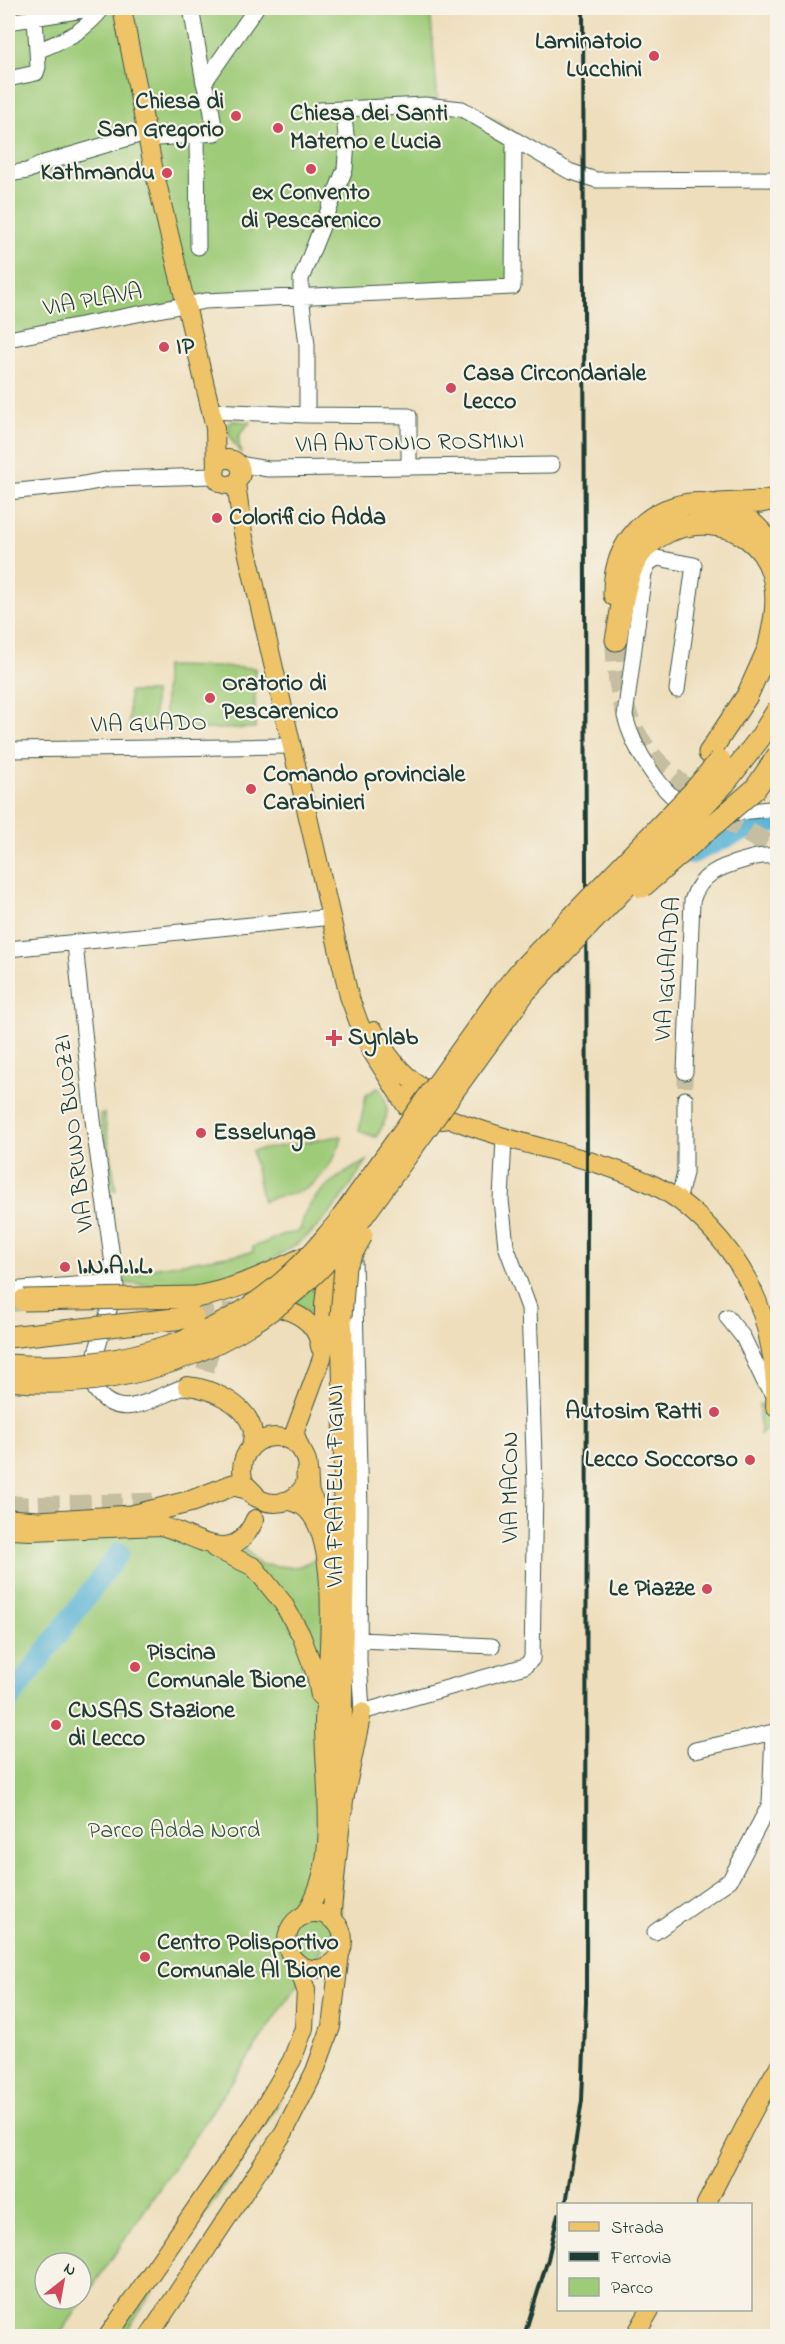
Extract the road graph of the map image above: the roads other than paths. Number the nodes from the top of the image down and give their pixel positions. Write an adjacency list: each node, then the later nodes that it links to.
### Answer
1 (103, 8): 8 (street)
2 (122, 8): 14 (main road)
3 (191, 8): 10 (street)
4 (256, 8): 10 (street)
5 (85, 9): 6 (street)
6 (35, 18): 7 (street); 8 (street)
7 (8, 22)
8 (37, 51): 9 (street)
9 (8, 79)
10 (204, 83): 13 (street)
11 (320, 110): 12 (street)
12 (343, 110): 15 (street); 19 (street)
13 (197, 134): 14 (street); 18 (street)
14 (148, 137): 16 (street); 20 (main road)
15 (514, 139): 17 (street); 19 (street, VIA PLAVA)
16 (8, 174)
17 (777, 179)
18 (198, 247)
19 (300, 296): 20 (street, VIA PLAVA); 22 (street)
20 (186, 306): 21 (street, VIA PLAVA); 23 (main road)
21 (8, 339)
22 (307, 415): 23 (street); 25 (street)
23 (213, 420): 26 (main road)
24 (552, 465): 25 (street, VIA ANTONIO ROSMINI)
25 (409, 466): 26 (street, VIA ANTONIO ROSMINI)
26 (231, 473): 27 (street, VIA ANTONIO ROSMINI); 35 (main road)
27 (8, 492)
28 (777, 498): 29 (highway)
29 (707, 504): 30 (highway); 32 (highway)
30 (777, 560)
31 (777, 625): 32 (highway)
32 (771, 658): 51 (highway, bridge)
33 (677, 690): 38 (street)
34 (777, 709): 44 (highway, bridge)
35 (291, 746): 36 (street, VIA GUADO); 40 (main road)
36 (8, 750)
37 (777, 755): 44 (highway, bridge)
38 (777, 808)
39 (777, 857): 45 (street, VIA IGUALADA)
40 (332, 917): 41 (street); 43 (main road)
41 (75, 944): 42 (street); 54 (street, VIA BRUNO BUOZZI)
42 (8, 950)
43 (344, 970): 43 (main road)
44 (507, 1015): 49 (highway, bridge)
45 (685, 1072)
46 (685, 1099): 50 (street)
47 (440, 1119): 48 (main road)
48 (504, 1138): 50 (main road); 82 (street, VIA MACON)
49 (396, 1170): 65 (highway, bridge); 79 (highway, bridge)
50 (678, 1201): 59 (main road)
51 (312, 1254): 55 (highway, bridge); 64 (highway, bridge)
52 (354, 1260): 80 (street, VIA FRATELLI FIGINI)
53 (328, 1271): 63 (main road)
54 (115, 1282): 55 (street); 61 (street)
55 (16, 1295)
56 (283, 1309): 63 (main road)
57 (193, 1317): 60 (highway, bridge)
58 (727, 1317): 69 (street)
59 (764, 1326): 62 (main road); 69 (main road)
60 (8, 1337)
61 (96, 1353)
62 (777, 1353)
63 (322, 1358): 71 (main road)
64 (8, 1365)
65 (8, 1380)
66 (185, 1386): 67 (street); 68 (main road); 68 (main road)
67 (95, 1389)
68 (214, 1393): 70 (main road)
69 (776, 1407)
70 (251, 1447): 71 (main road); 73 (main road)
71 (303, 1452): 72 (main road)
72 (307, 1474): 74 (main road); 79 (highway)
73 (254, 1495): 74 (main road); 75 (main road); 76 (highway)
74 (281, 1502): 75 (main road); 83 (main road)
75 (255, 1519): 78 (main road)
76 (8, 1520)
77 (8, 1530): 78 (main road)
78 (207, 1545): 83 (main road)
79 (344, 1588): 87 (highway)
80 (359, 1640): 81 (street); 82 (street, VIA FRATELLI FIGINI)
81 (492, 1646)
82 (362, 1712): 87 (main road)
83 (324, 1721): 88 (main road)
84 (775, 1732): 85 (street); 86 (street)
85 (695, 1750)
86 (774, 1806): 90 (street)
87 (342, 1810): 89 (main road)
88 (304, 1916): 89 (main road); 92 (main road)
89 (331, 1919): 91 (main road)
90 (655, 1932)
91 (339, 1954): 92 (main road); 99 (main road)
92 (297, 1963): 98 (main road)
93 (777, 2068): 95 (main road)
94 (777, 2077): 95 (main road)
95 (734, 2152): 96 (main road)
96 (707, 2203)
97 (649, 2311): 100 (main road)
98 (108, 2337)
99 (149, 2337)
100 (635, 2337)

